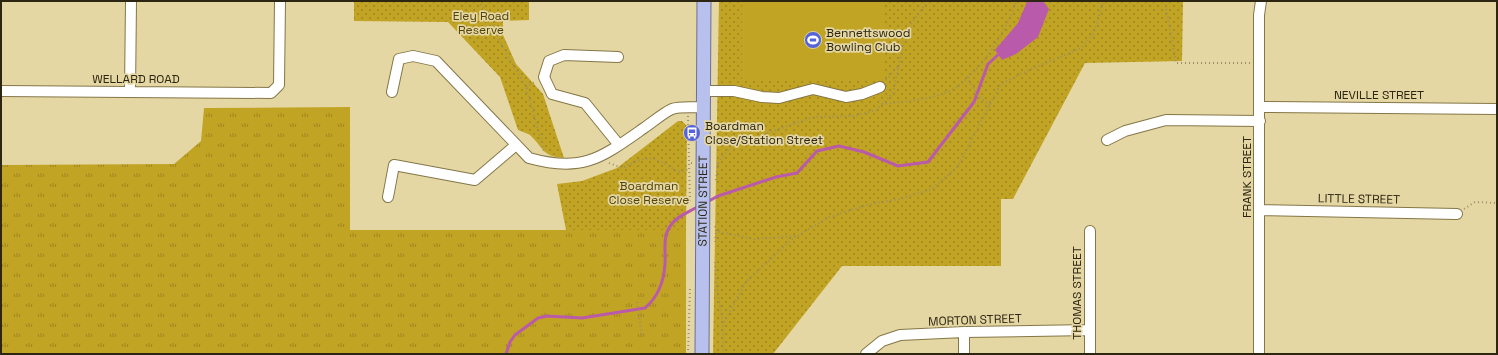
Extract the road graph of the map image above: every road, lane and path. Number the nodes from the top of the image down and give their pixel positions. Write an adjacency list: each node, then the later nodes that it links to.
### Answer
1 (132, 1): 17 (street)
2 (280, 1): 17 (street, WELLARD ROAD)
3 (478, 1): 31 (path)
4 (704, 1): 16 (main road, STATION STREET)
5 (927, 1): 12 (path)
6 (1016, 1): 13 (path)
7 (1103, 1): 20 (path)
8 (1165, 1): 11 (path)
9 (1261, 1): 11 (street, FRANK STREET)
10 (618, 56): 28 (street)
11 (1260, 63): 22 (street, FRANK STREET)
12 (899, 64): 14 (path); 19 (path)
13 (967, 77): 19 (path); 20 (path)
14 (880, 87): 16 (street)
15 (1, 91): 17 (street, WELLARD ROAD)
16 (703, 91): 21 (main road, STATION STREET)
17 (130, 92)
18 (392, 92): 27 (street)
19 (881, 105): 32 (path)
20 (990, 106): 41 (path)
21 (703, 107): 23 (street); 49 (main road, STATION STREET)
22 (1260, 107): 24 (street, NEVILLE STREET); 25 (street, FRANK STREET)
23 (687, 108): 28 (street); 30 (path)
24 (1497, 109)
25 (1260, 120): 26 (street); 36 (street, FRANK STREET)
26 (1107, 140)
27 (516, 145): 31 (street); 34 (street)
28 (619, 145): 29 (street)
29 (595, 159): 31 (street); 33 (path)
30 (689, 163)
31 (549, 164)
32 (716, 179)
33 (690, 191)
34 (388, 197)
35 (1497, 203): 37 (path)
36 (1260, 210): 37 (street, LITTLE STREET); 54 (street, FRANK STREET)
37 (1456, 214)
38 (715, 221): 39 (path)
39 (716, 231): 41 (path); 42 (path)
40 (1090, 231): 46 (street, THOMAS STREET)
41 (797, 236): 45 (path)
42 (715, 245)
43 (715, 258): 45 (path)
44 (637, 302): 48 (path)
45 (723, 323): 50 (path)
46 (1090, 330): 47 (street, MORTON STREET); 53 (street, THOMAS STREET)
47 (964, 332): 51 (street, MORTON STREET); 52 (street)
48 (642, 336)
49 (702, 354)
50 (723, 354)
51 (866, 354)
52 (964, 354)
53 (1090, 354)
54 (1259, 354)

